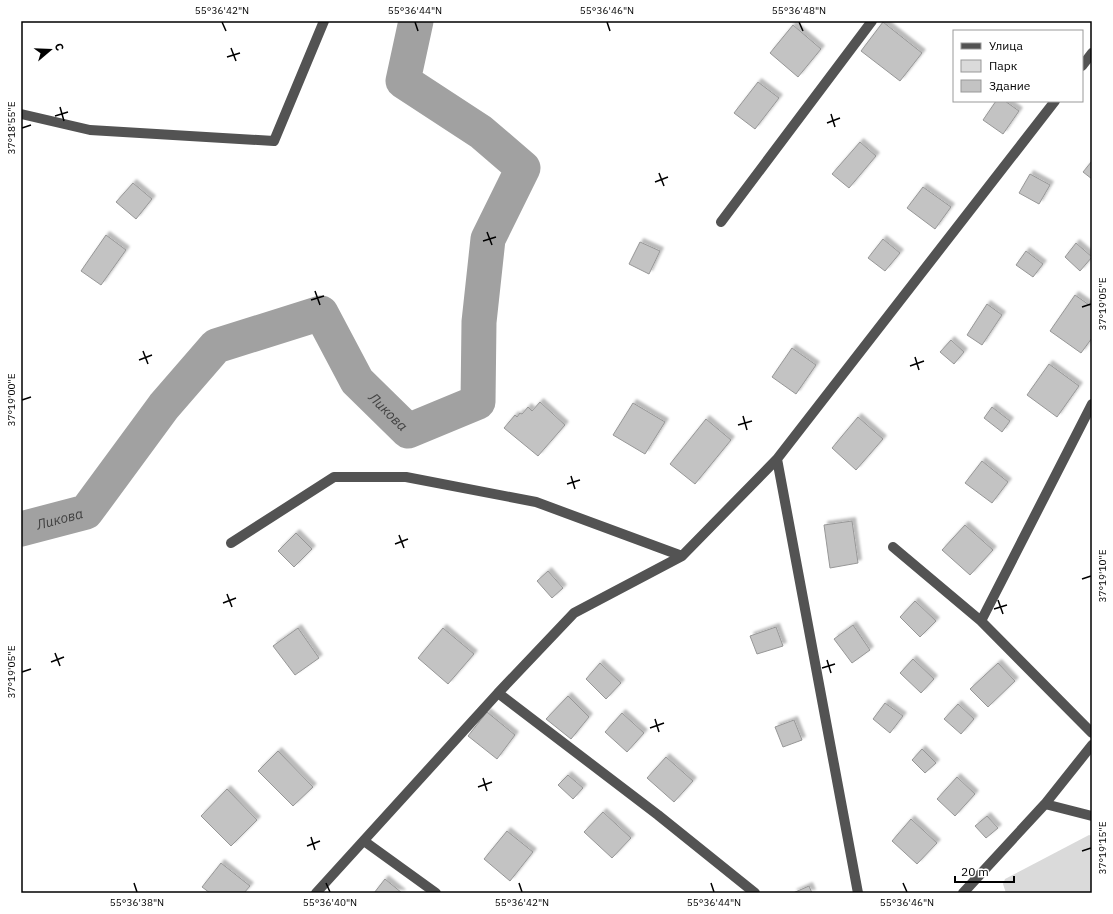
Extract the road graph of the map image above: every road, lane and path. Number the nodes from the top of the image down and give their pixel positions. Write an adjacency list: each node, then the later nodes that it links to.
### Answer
1 (324, 21): 6 (street)
2 (872, 21): 7 (street)
3 (1092, 53): 4 (street)
4 (1083, 65)
5 (1054, 102): 9 (street)
6 (21, 114)
7 (721, 222)
8 (1092, 404): 13 (street)
9 (777, 459): 12 (street); 23 (street)
10 (231, 543): 12 (street)
11 (893, 547): 13 (street)
12 (682, 556): 14 (street)
13 (981, 621): 15 (street)
14 (498, 692): 19 (street); 22 (street)
15 (1092, 733)
16 (1092, 745): 17 (street)
17 (1045, 804): 18 (street); 24 (street)
18 (1092, 816)
19 (364, 841): 20 (street); 21 (street)
20 (316, 893)
21 (436, 893)
22 (755, 893)
23 (858, 893)
24 (963, 893)

